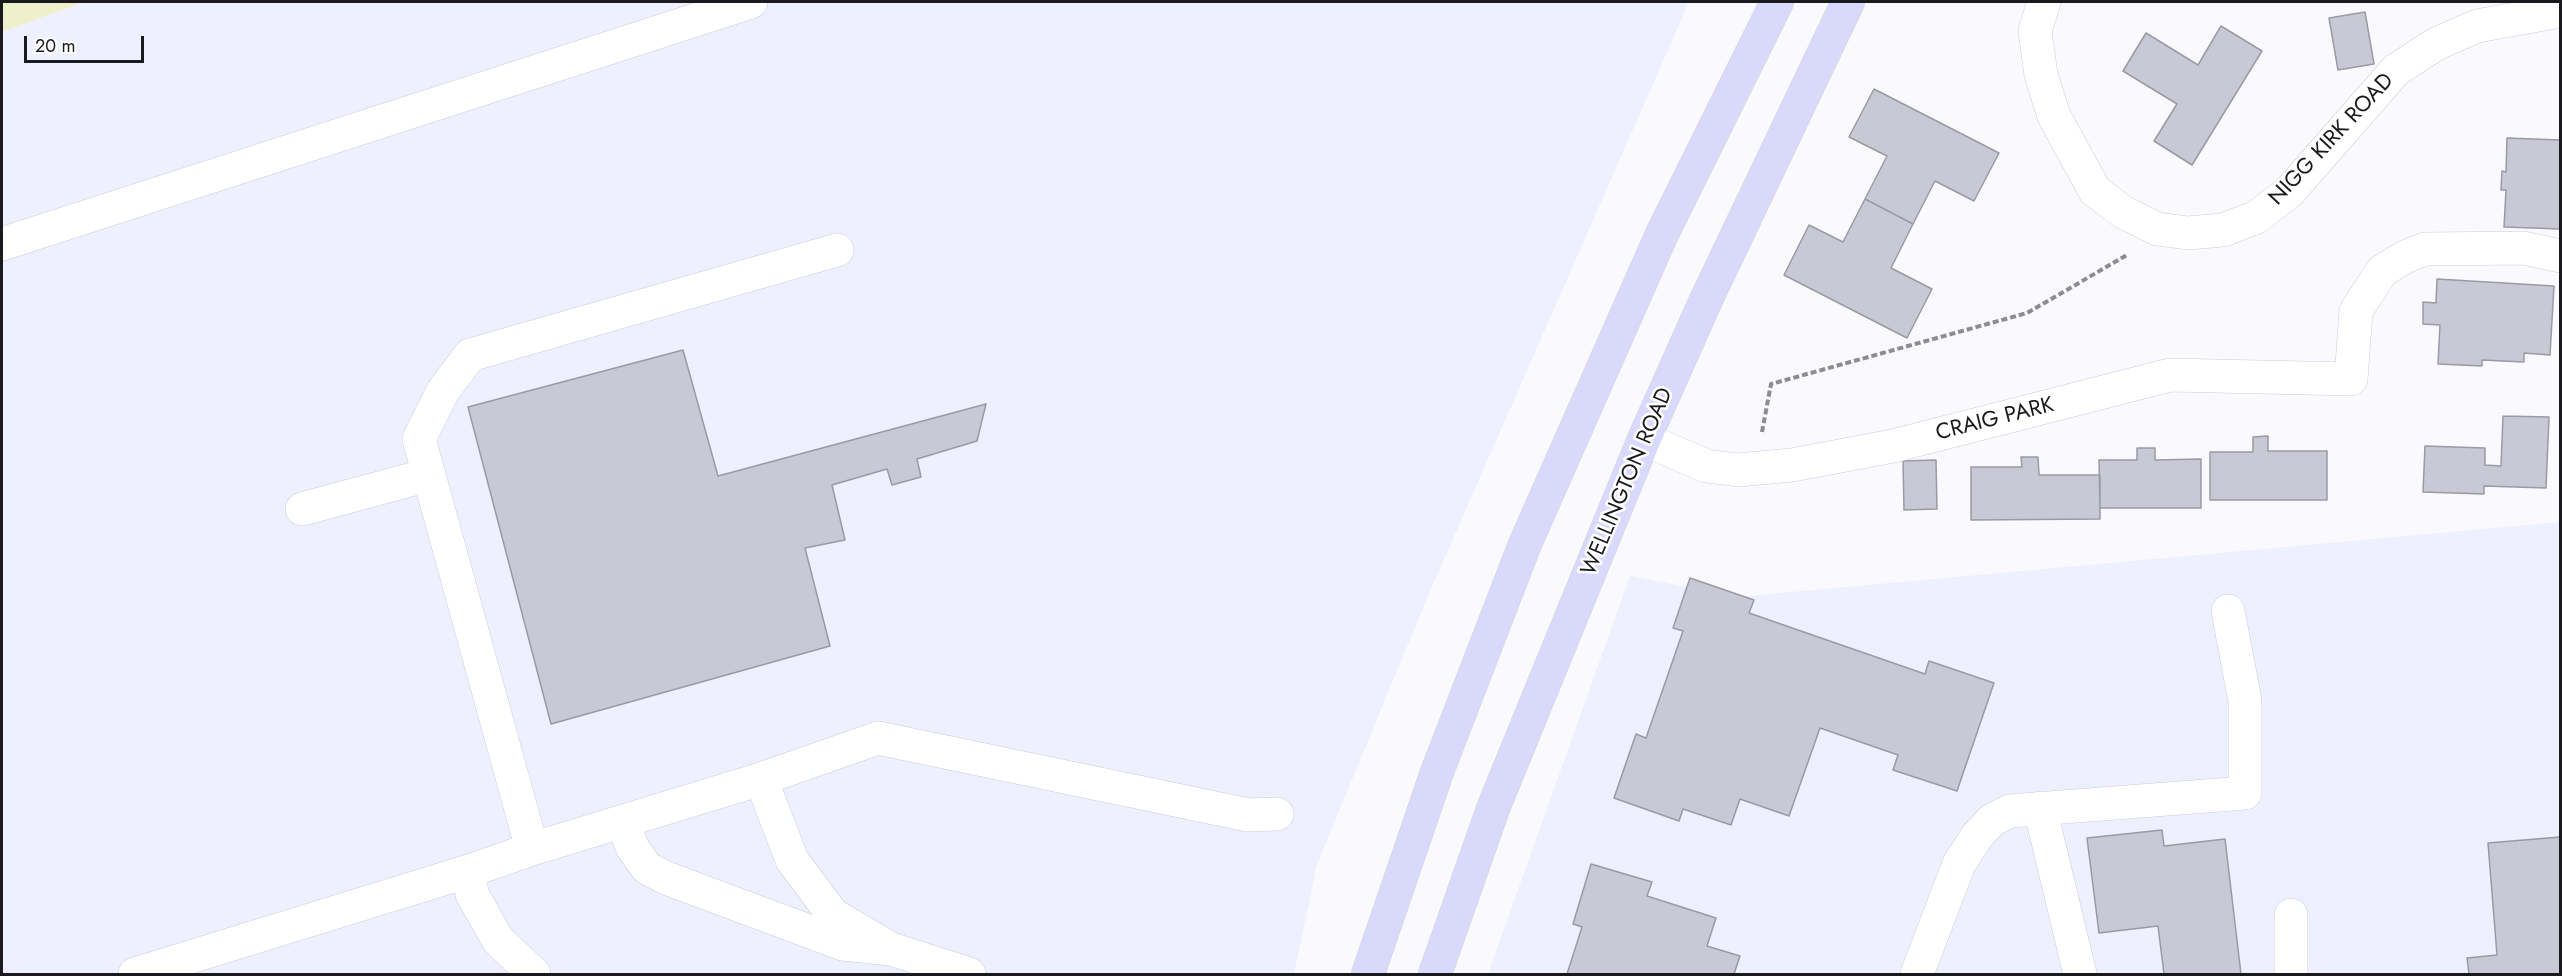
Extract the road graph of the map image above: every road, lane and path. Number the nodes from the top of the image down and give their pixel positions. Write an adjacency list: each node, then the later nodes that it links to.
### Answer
1 (751, 2): 7 (street)
2 (1777, 2): 27 (main road)
3 (1848, 2): 10 (main road, WELLINGTON ROAD)
4 (2044, 2): 6 (street, NIGG KIRK ROAD)
5 (2560, 11): 6 (street, NIGG KIRK ROAD)
6 (2164, 230): 11 (path)
7 (2, 244)
8 (837, 250): 12 (street)
9 (2560, 255): 11 (street, CRAIG PARK)
10 (1644, 439): 11 (street, CRAIG PARK); 28 (main road, WELLINGTON ROAD)
11 (1755, 468)
12 (428, 475): 13 (street); 19 (street)
13 (302, 509)
14 (2228, 610): 16 (street)
15 (761, 779): 17 (street); 18 (street); 22 (street)
16 (2040, 808): 29 (street); 30 (street)
17 (1276, 814)
18 (623, 821): 19 (street); 22 (street)
19 (532, 849): 20 (street)
20 (469, 871): 23 (street); 25 (street)
21 (2291, 915): 31 (street)
22 (891, 949): 26 (street)
23 (175, 969): 24 (street)
24 (135, 975)
25 (534, 975)
26 (969, 975)
27 (1368, 975)
28 (1435, 975)
29 (1917, 975)
30 (2080, 975)
31 (2291, 975)

